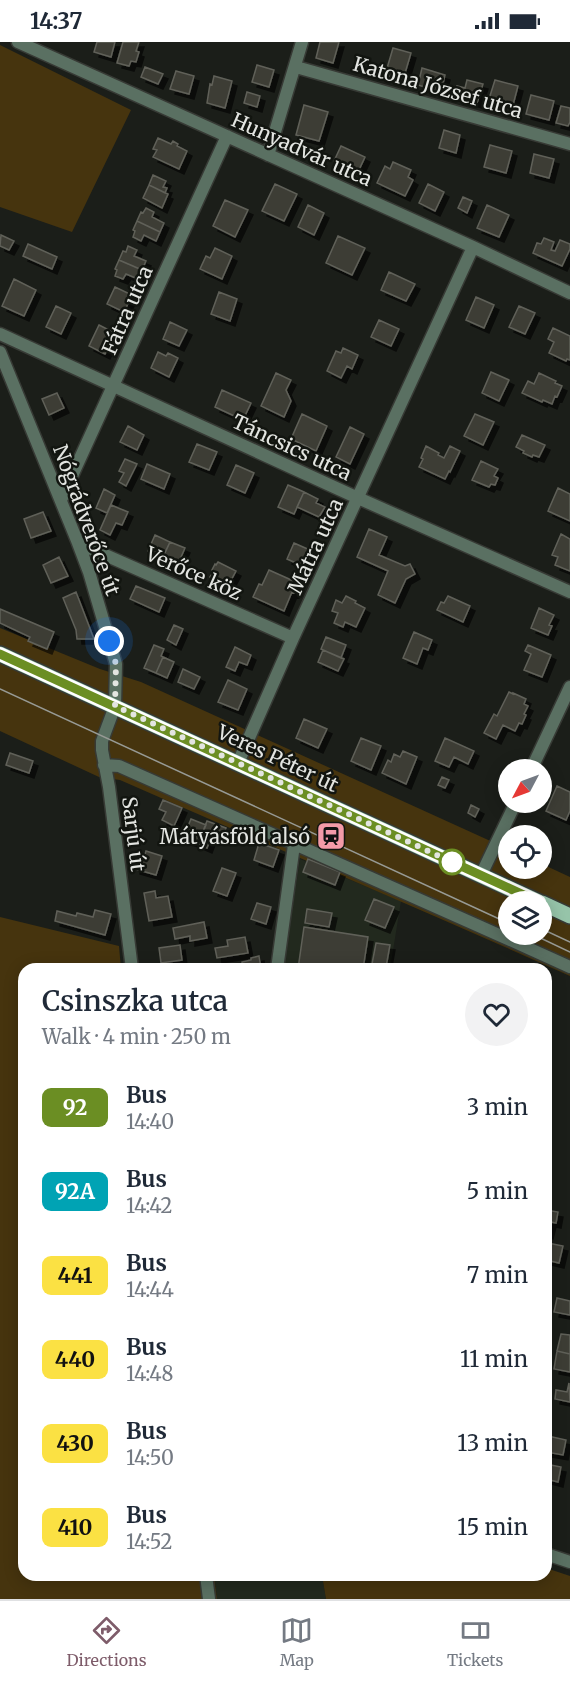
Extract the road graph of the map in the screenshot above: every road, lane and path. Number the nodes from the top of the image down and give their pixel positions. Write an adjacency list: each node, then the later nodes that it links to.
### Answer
1 (18, 42): 4 (street, Hunyadvár utca)
2 (302, 42): 3 (street)
3 (296, 66): 5 (street, Katona József utca); 6 (street)
4 (227, 136): 6 (street, Hunyadvár utca); 11 (street, Fátra utca)
5 (570, 144)
6 (268, 155): 7 (street, Hunyadvár utca)
7 (473, 248): 8 (street, Hunyadvár utca); 12 (street, Mátra utca)
8 (570, 293)
9 (0, 333): 11 (street, Táncsics utca)
10 (0, 352): 13 (street, Nógrádverőce út)
11 (114, 386): 12 (street, Táncsics utca); 13 (street, Fátra utca)
12 (358, 498): 15 (street, Táncsics utca); 16 (street, Mátra utca)
13 (62, 500): 14 (street, Nógrádverőce út)
14 (78, 543): 16 (street, Verőce köz); 19 (street, Nógrádverőce út)
15 (570, 592)
16 (293, 638): 21 (street, Mátra utca)
17 (0, 654): 19 (main road, Veres Péter út)
18 (570, 687): 20 (street)
19 (115, 706): 21 (main road, Veres Péter út); 22 (street, Sarjú út)
20 (536, 759)
21 (238, 763): 25 (main road, Veres Péter út)
22 (104, 765): 24 (street); 29 (street, Sarjú út)
23 (511, 813): 25 (street)
24 (294, 845): 30 (street); 31 (street)
25 (481, 875): 26 (main road, Veres Péter út)
26 (516, 891)
27 (552, 908): 28 (main road, Veres Péter út)
28 (570, 916)
29 (131, 963)
30 (278, 963)
31 (570, 967)
32 (552, 1555): 33 (street)
33 (570, 1559)
34 (207, 1581): 35 (street)
35 (209, 1599)

